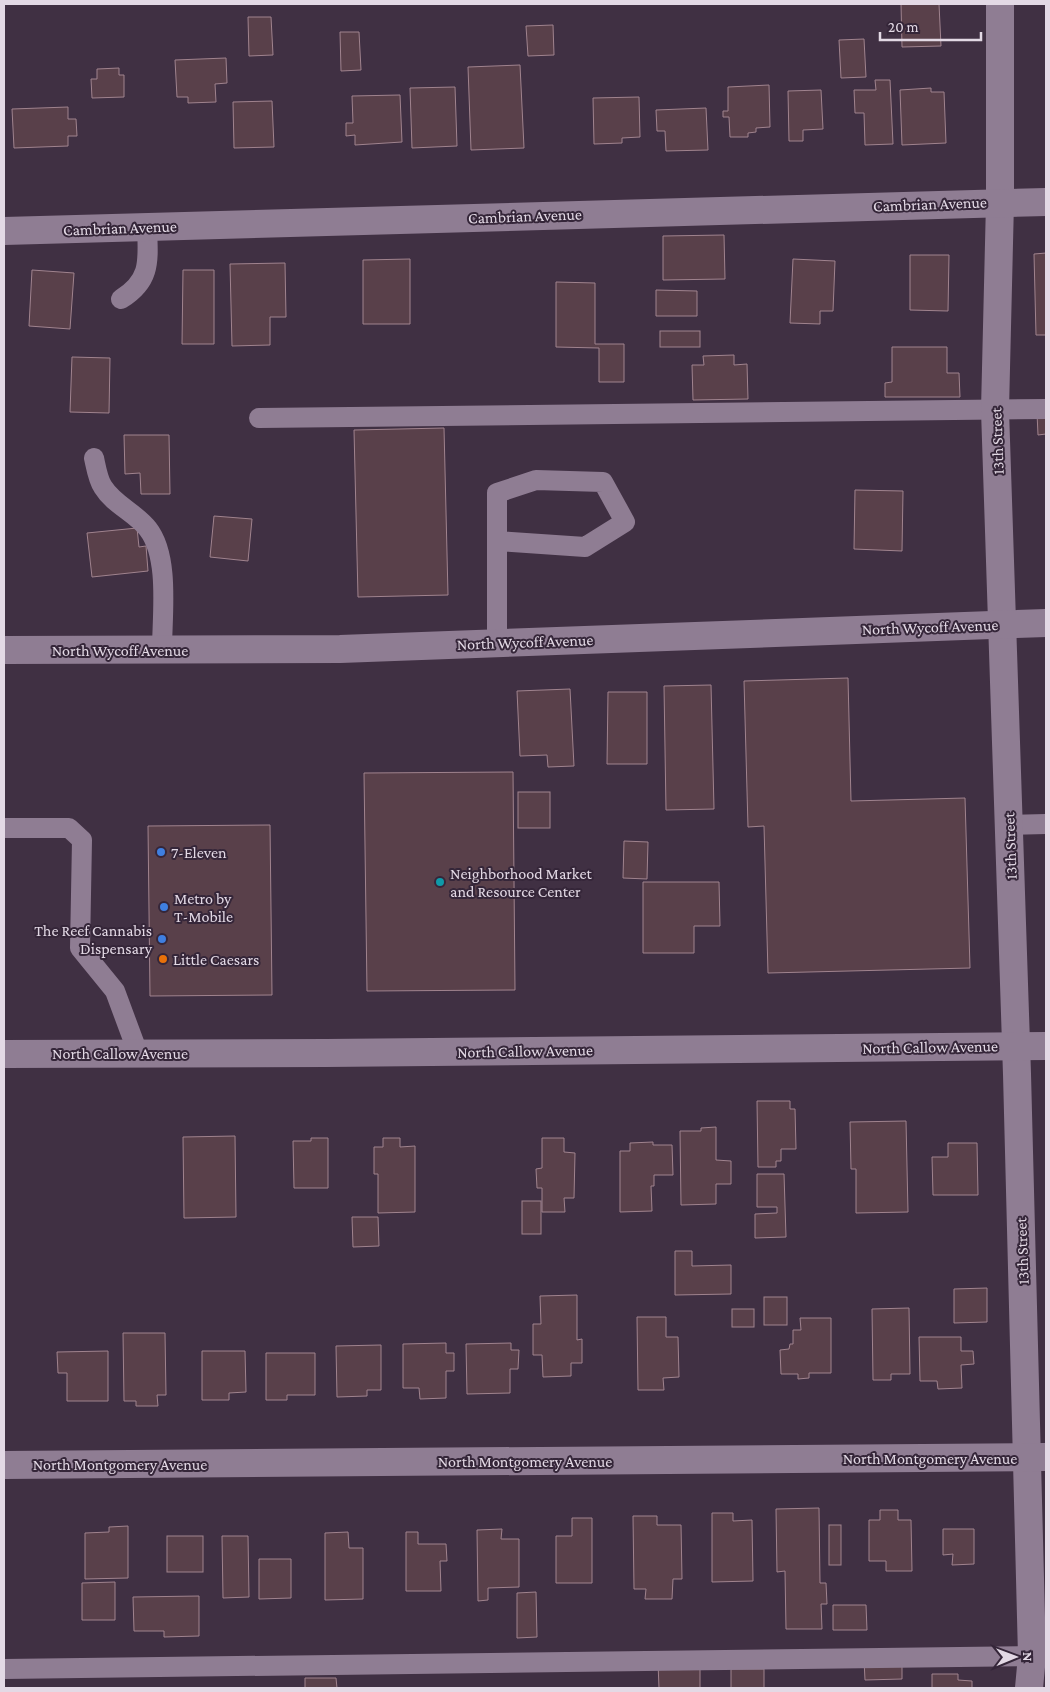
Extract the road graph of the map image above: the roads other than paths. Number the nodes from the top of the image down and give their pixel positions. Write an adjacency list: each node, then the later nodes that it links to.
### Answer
1 (1000, 4): 2 (street, 13th Street)
2 (1000, 202): 3 (street, Cambrian Avenue); 4 (street, Cambrian Avenue); 8 (street, 13th Street)
3 (1046, 202)
4 (147, 227): 5 (street, Cambrian Avenue); 6 (lane)
5 (4, 231)
6 (122, 299)
7 (1046, 409): 8 (lane)
8 (995, 410): 9 (lane); 13 (street, 13th Street)
9 (259, 418)
10 (94, 458): 16 (lane)
11 (498, 541): 11 (lane); 14 (lane)
12 (1046, 623): 13 (street, North Wycoff Avenue)
13 (1003, 624): 14 (street, North Wycoff Avenue); 17 (street, 13th Street)
14 (497, 644): 16 (street, North Wycoff Avenue)
15 (4, 650): 16 (street, North Wycoff Avenue)
16 (162, 650)
17 (1009, 824): 18 (lane); 20 (street, 13th Street)
18 (1046, 824)
19 (4, 828): 22 (lane)
20 (1016, 1046): 21 (street, North Callow Avenue); 22 (street, North Callow Avenue); 24 (street, 13th Street)
21 (1046, 1046)
22 (138, 1053): 23 (street, North Callow Avenue)
23 (4, 1054)
24 (1037, 1457): 25 (street, North Montgomery Avenue); 26 (street, 13th Street)
25 (4, 1465)
26 (1039, 1656): 27 (lane); 28 (street, 13th Street)
27 (4, 1669)
28 (1029, 1688)

